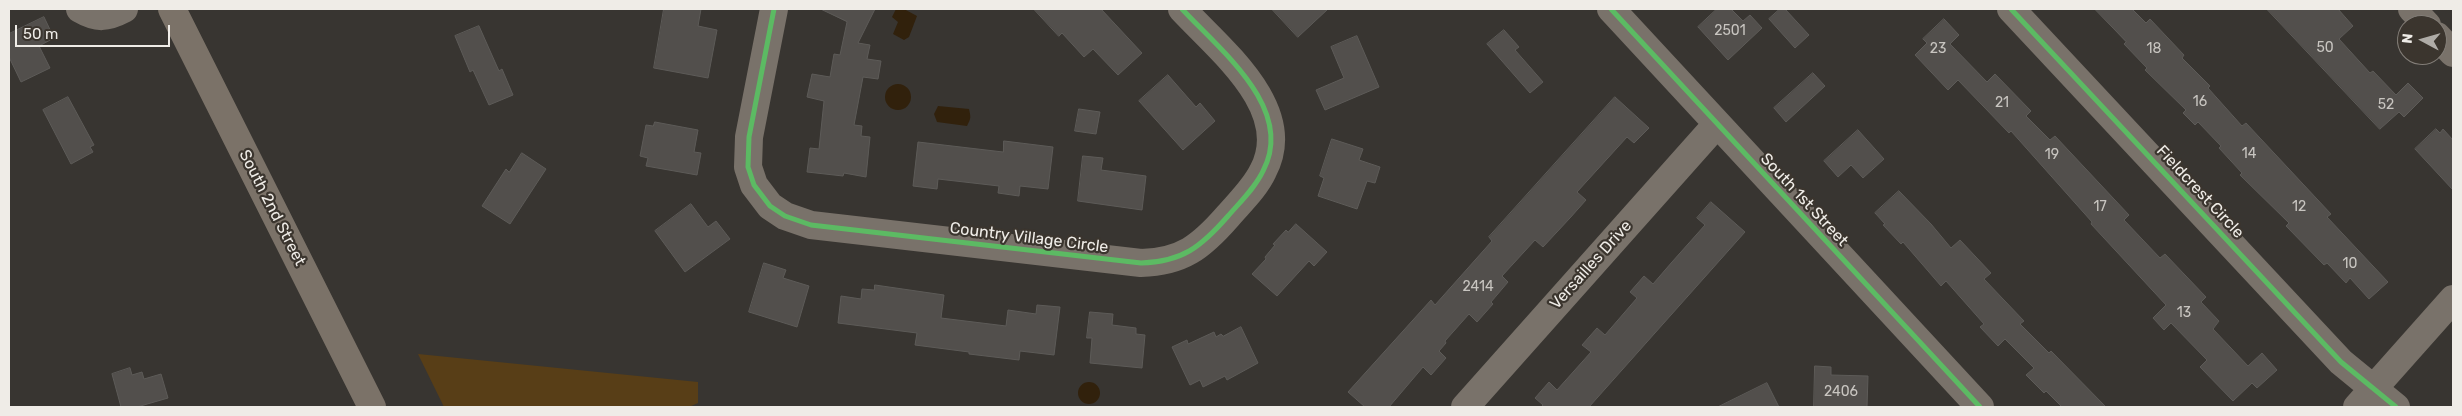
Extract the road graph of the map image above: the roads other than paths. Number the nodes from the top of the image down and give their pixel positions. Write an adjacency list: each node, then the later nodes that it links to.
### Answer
1 (80, 9): 2 (street)
2 (124, 9)
3 (172, 9): 12 (main road, South 2nd Street)
4 (774, 9): 5 (street, Country Village Circle)
5 (1182, 9)
6 (1611, 9): 8 (street, South 1st Street)
7 (2010, 9): 10 (street, Fieldcrest Circle)
8 (1717, 124): 11 (street, Versailles Drive); 13 (street, South 1st Street)
9 (2453, 299): 10 (street)
10 (2365, 398): 14 (street, Fieldcrest Circle)
11 (1469, 406)
12 (372, 407)
13 (1980, 407)
14 (2396, 407)

